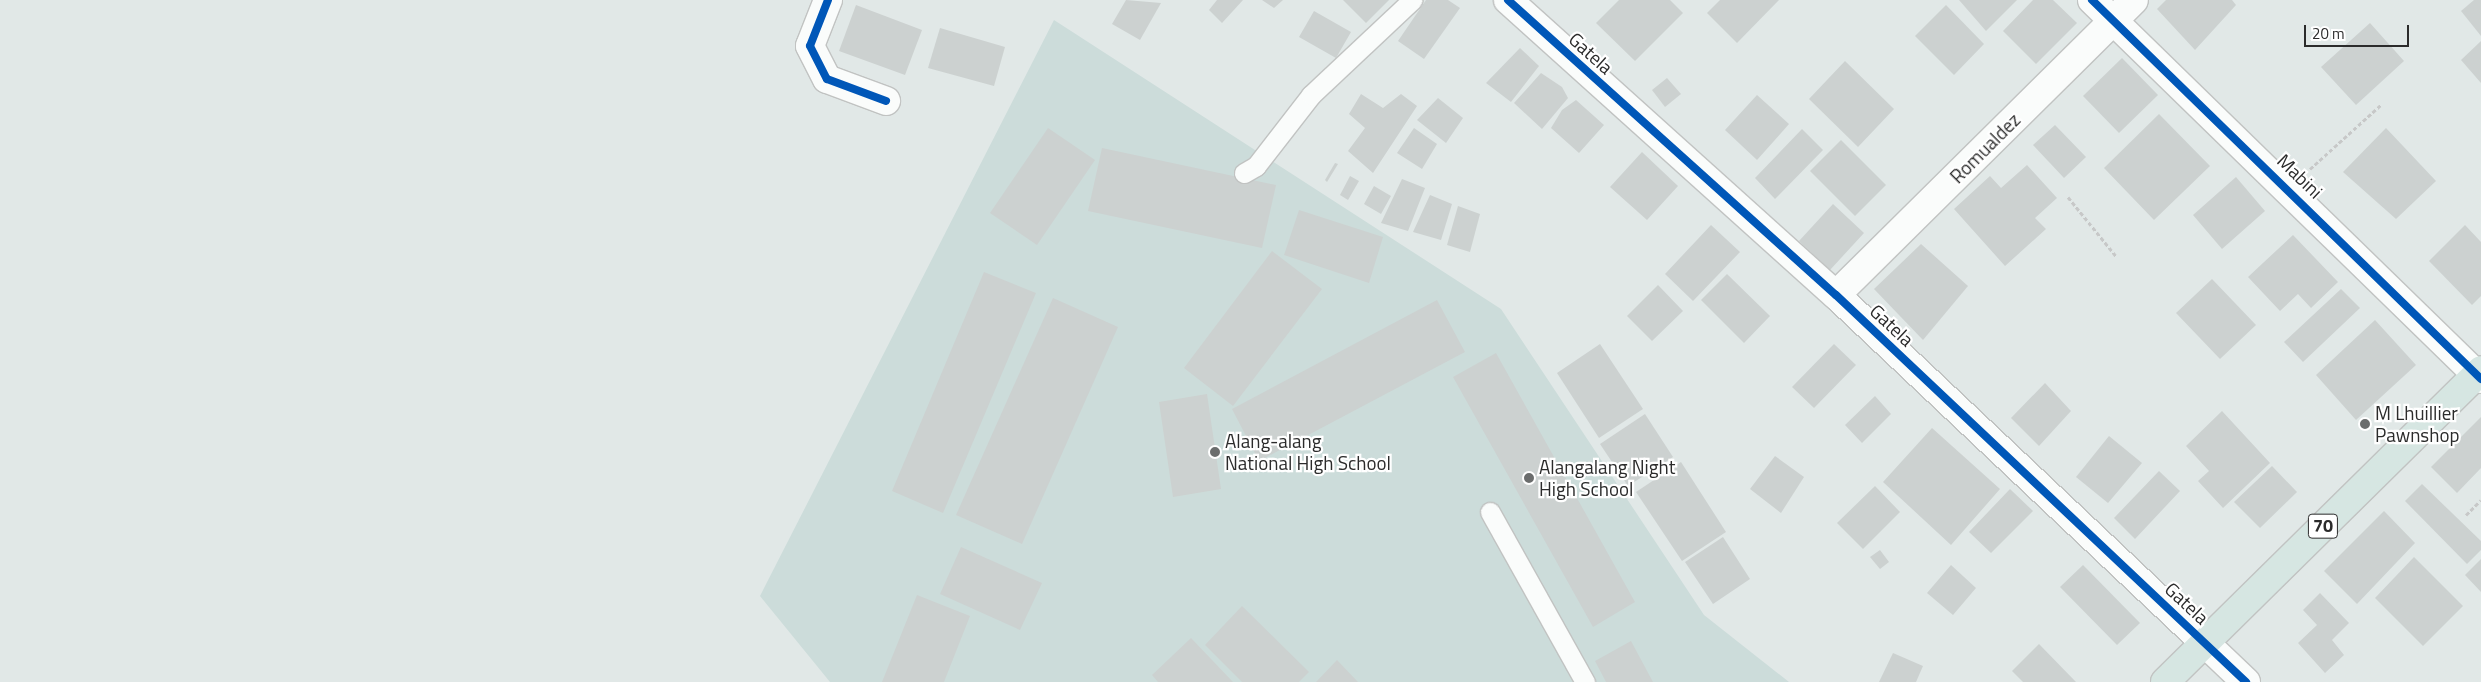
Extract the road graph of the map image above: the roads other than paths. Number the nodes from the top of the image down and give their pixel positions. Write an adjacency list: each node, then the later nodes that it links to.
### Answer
1 (828, 0): 7 (street)
2 (1412, 0): 8 (lane)
3 (1508, 0): 9 (street, Gatela)
4 (2092, 0): 6 (street, Mabini)
5 (2134, 0): 6 (street, Romualdez)
6 (2114, 20): 9 (street, Romualdez); 10 (street, Mabini)
7 (886, 101)
8 (1244, 173)
9 (1836, 295): 12 (street, Gatela)
10 (2479, 375): 12 (highway, 70)
11 (1490, 512): 13 (lane)
12 (2204, 642): 14 (highway, 70); 15 (street, Gatela)
13 (1585, 682)
14 (2164, 682)
15 (2246, 682)

